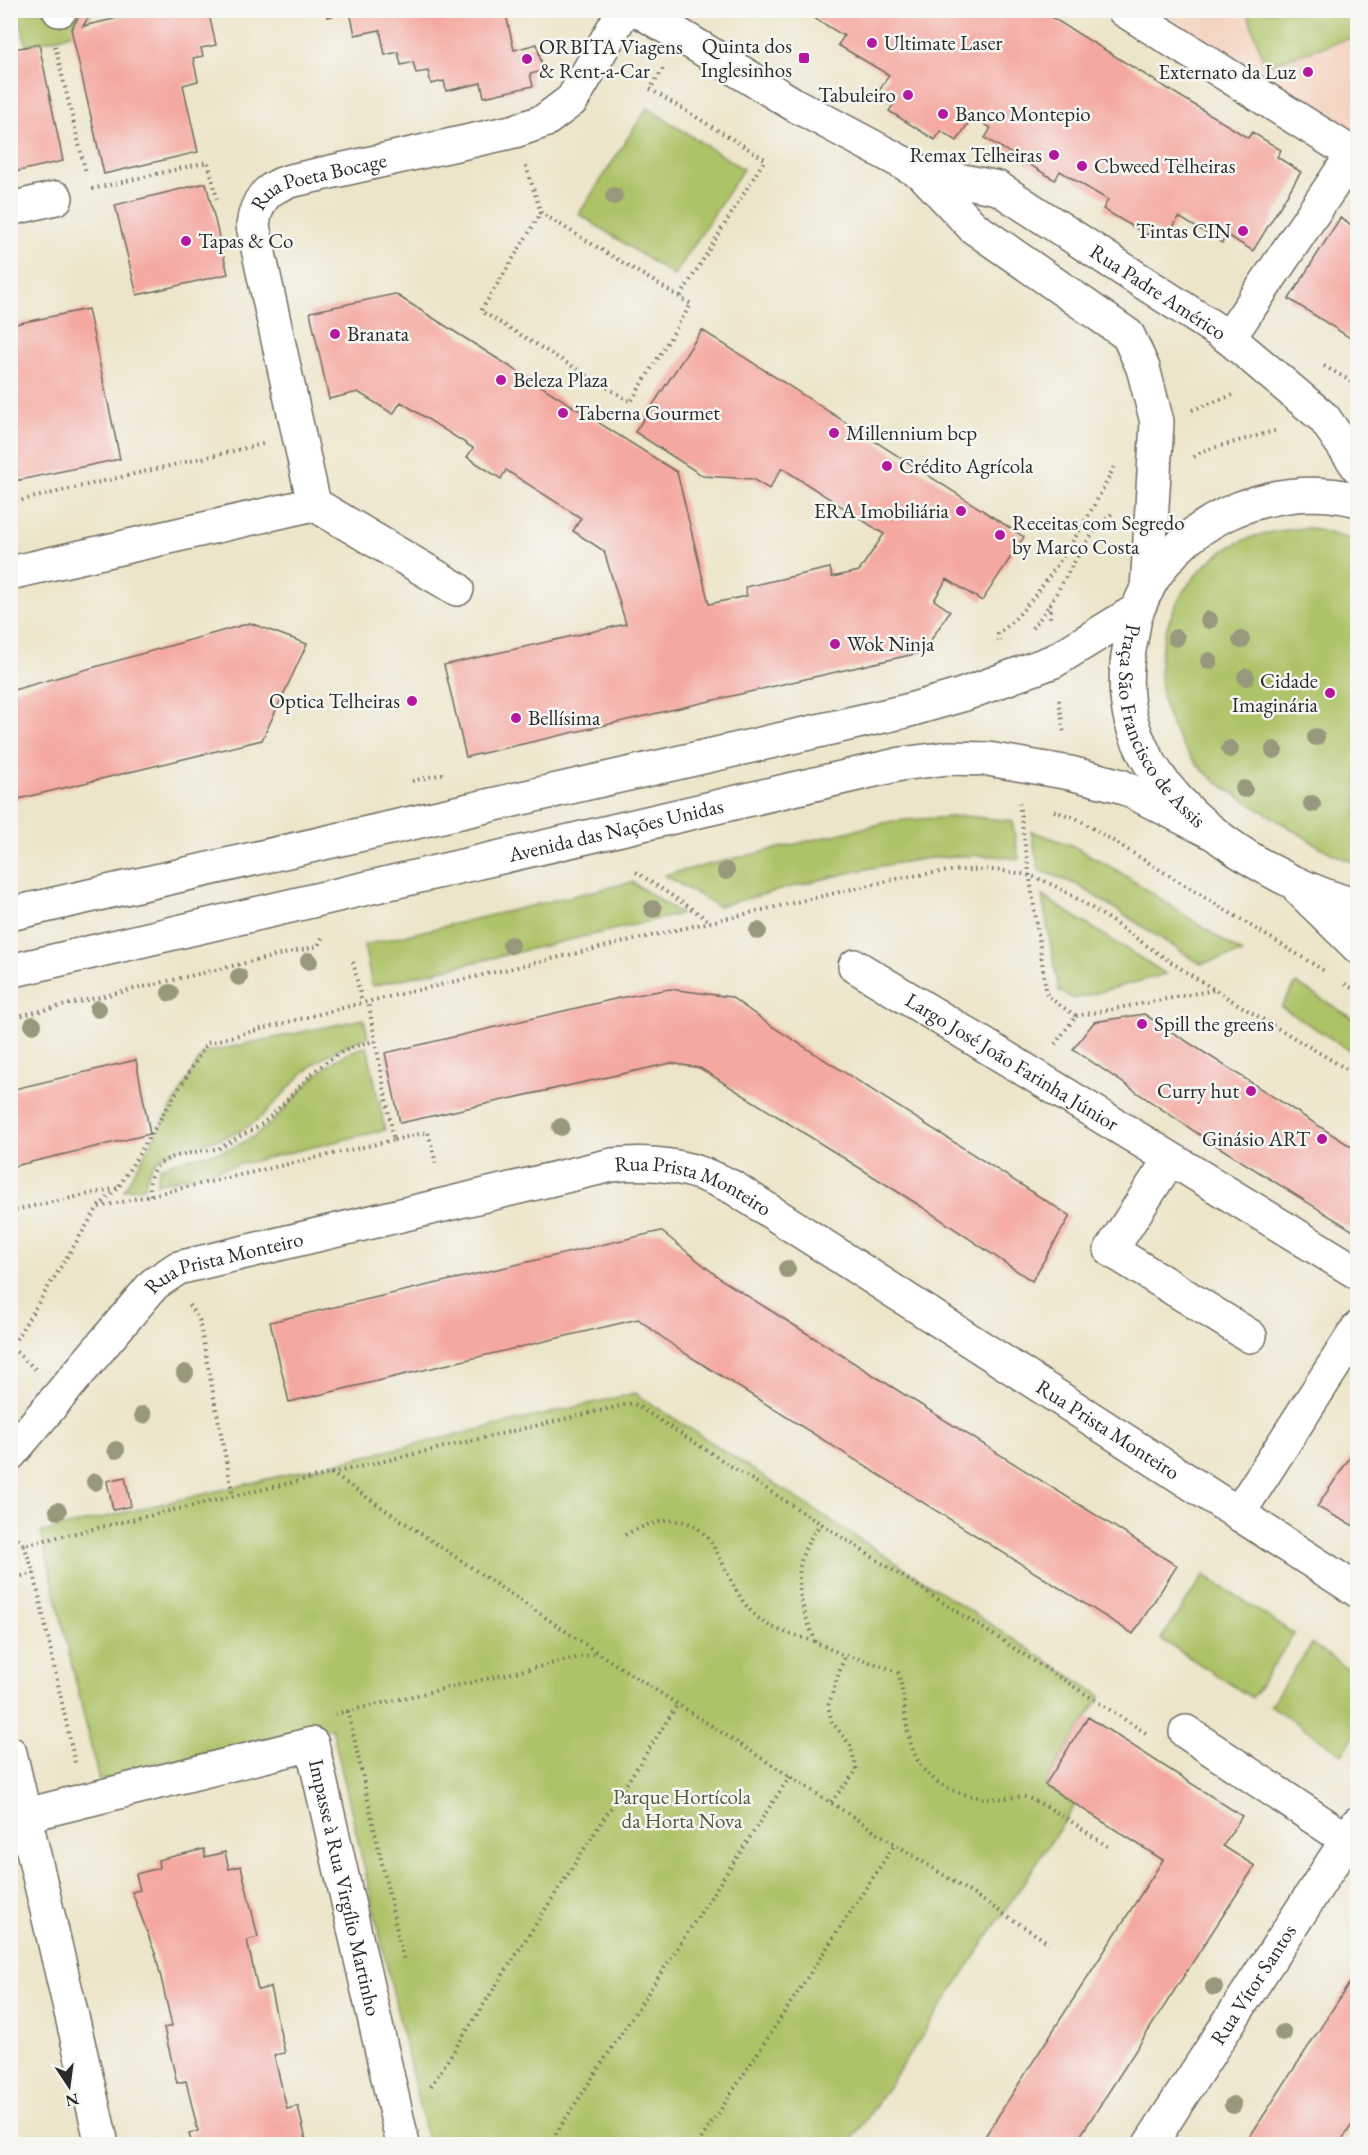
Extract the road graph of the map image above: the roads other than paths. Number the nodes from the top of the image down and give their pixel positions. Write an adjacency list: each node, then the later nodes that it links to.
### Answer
1 (624, 10): 11 (street, Rua Poeta Bocage)
2 (638, 10): 5 (street, Rua Padre Américo)
3 (1124, 10): 4 (street)
4 (1355, 156): 8 (street)
5 (922, 173): 8 (street, Rua Padre Américo); 14 (street, Rua Padre Américo)
6 (56, 198): 7 (street)
7 (10, 209)
8 (1229, 338): 9 (street, Rua Padre Américo)
9 (1358, 467)
10 (1358, 500): 14 (street, Praça São Francisco de Assis)
11 (314, 504): 12 (street); 13 (street)
12 (10, 573)
13 (458, 589)
14 (1142, 600): 15 (street, Praça São Francisco de Assis); 18 (street)
15 (1215, 834): 16 (street, Praça São Francisco de Assis); 21 (street, Avenida das Nações Unidas)
16 (1292, 882): 17 (street, Praça São Francisco de Assis); 19 (street)
17 (1358, 906)
18 (10, 914)
19 (1358, 947)
20 (855, 966): 22 (street, Largo José João Farinha Júnior)
21 (10, 971)
22 (1170, 1159): 23 (street, Largo José João Farinha Júnior); 25 (street)
23 (1358, 1273)
24 (1358, 1328): 27 (street)
25 (1250, 1336)
26 (10, 1454): 27 (street, Rua Prista Monteiro)
27 (1238, 1514): 28 (street, Rua Prista Monteiro)
28 (1358, 1591)
29 (1186, 1732): 32 (street)
30 (10, 1753): 31 (street)
31 (26, 1815): 33 (street); 34 (street, Impasse à Rua Virgílio Martinho)
32 (1354, 1837): 35 (street, Rua Vítor Santos)
33 (102, 2145)
34 (403, 2145)
35 (1150, 2145)

